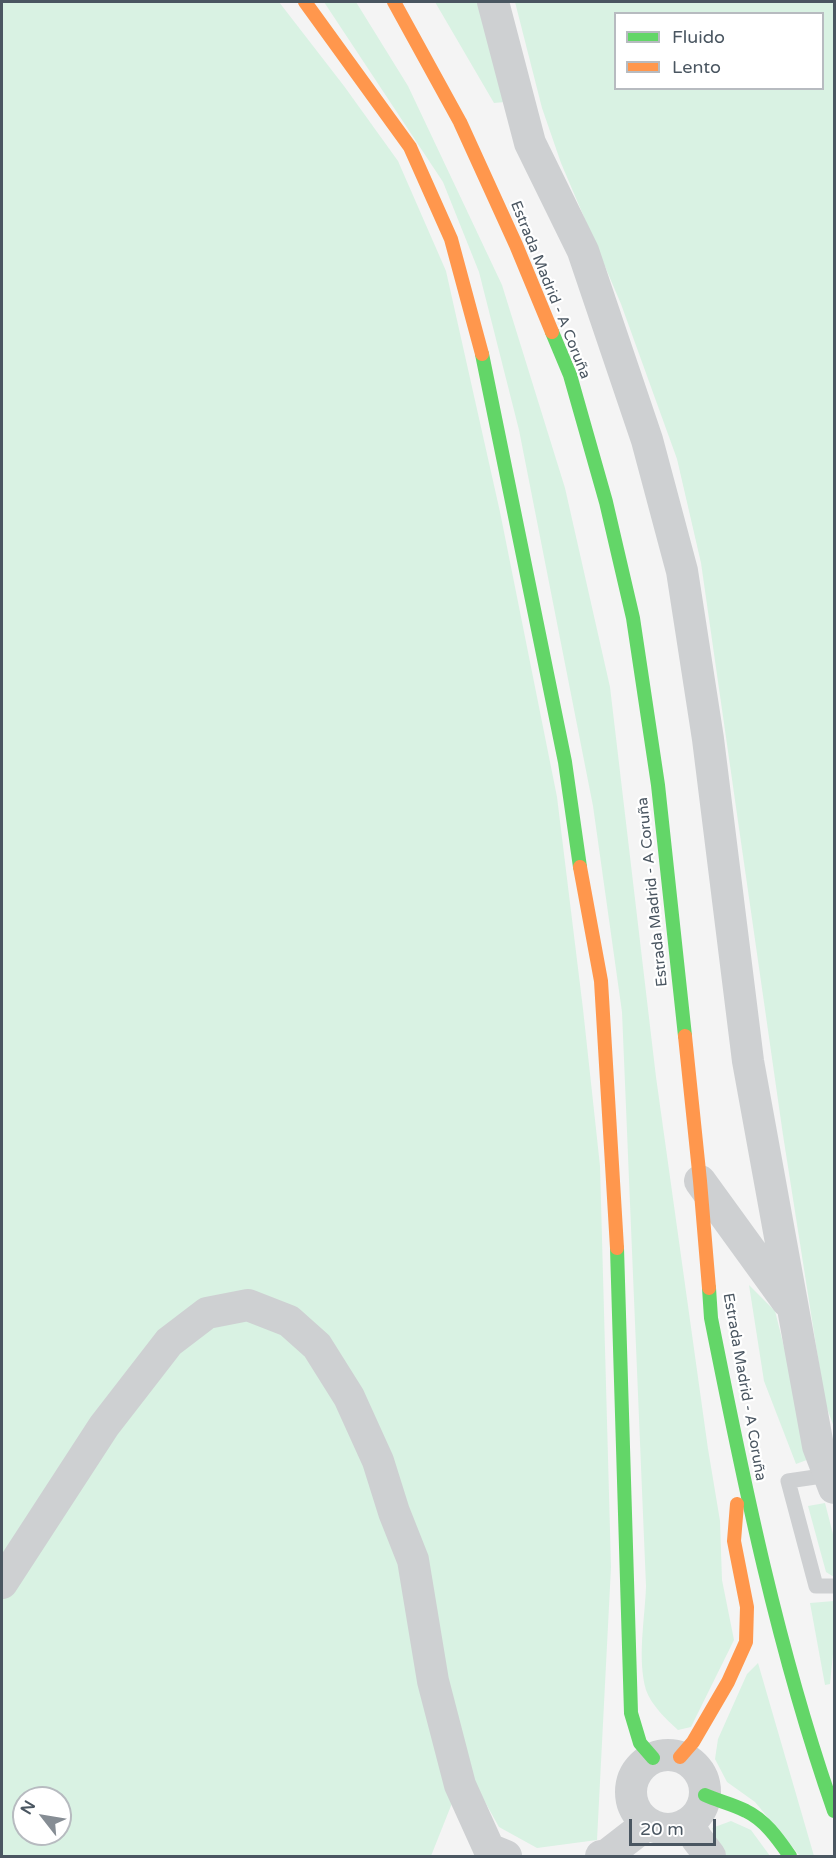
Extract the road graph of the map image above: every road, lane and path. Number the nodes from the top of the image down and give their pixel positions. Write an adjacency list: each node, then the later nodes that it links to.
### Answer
1 (305, 2): 10 (main road)
2 (394, 2): 4 (main road, Estrada Madrid - A Coruña)
3 (493, 2): 5 (street)
4 (700, 1181): 5 (street); 6 (main road, Estrada Madrid - A Coruña)
5 (793, 1309): 7 (street)
6 (740, 1463): 10 (main road); 12 (main road, Estrada Madrid - A Coruña)
7 (832, 1481): 9 (lane)
8 (2, 1583): 15 (street)
9 (834, 1586)
10 (667, 1757): 11 (street); 13 (street)
11 (705, 1796): 14 (street); 18 (main road)
12 (834, 1811)
13 (647, 1824): 14 (street); 16 (street)
14 (688, 1824): 17 (street)
15 (506, 1857)
16 (601, 1857)
17 (710, 1857)
18 (790, 1857)

